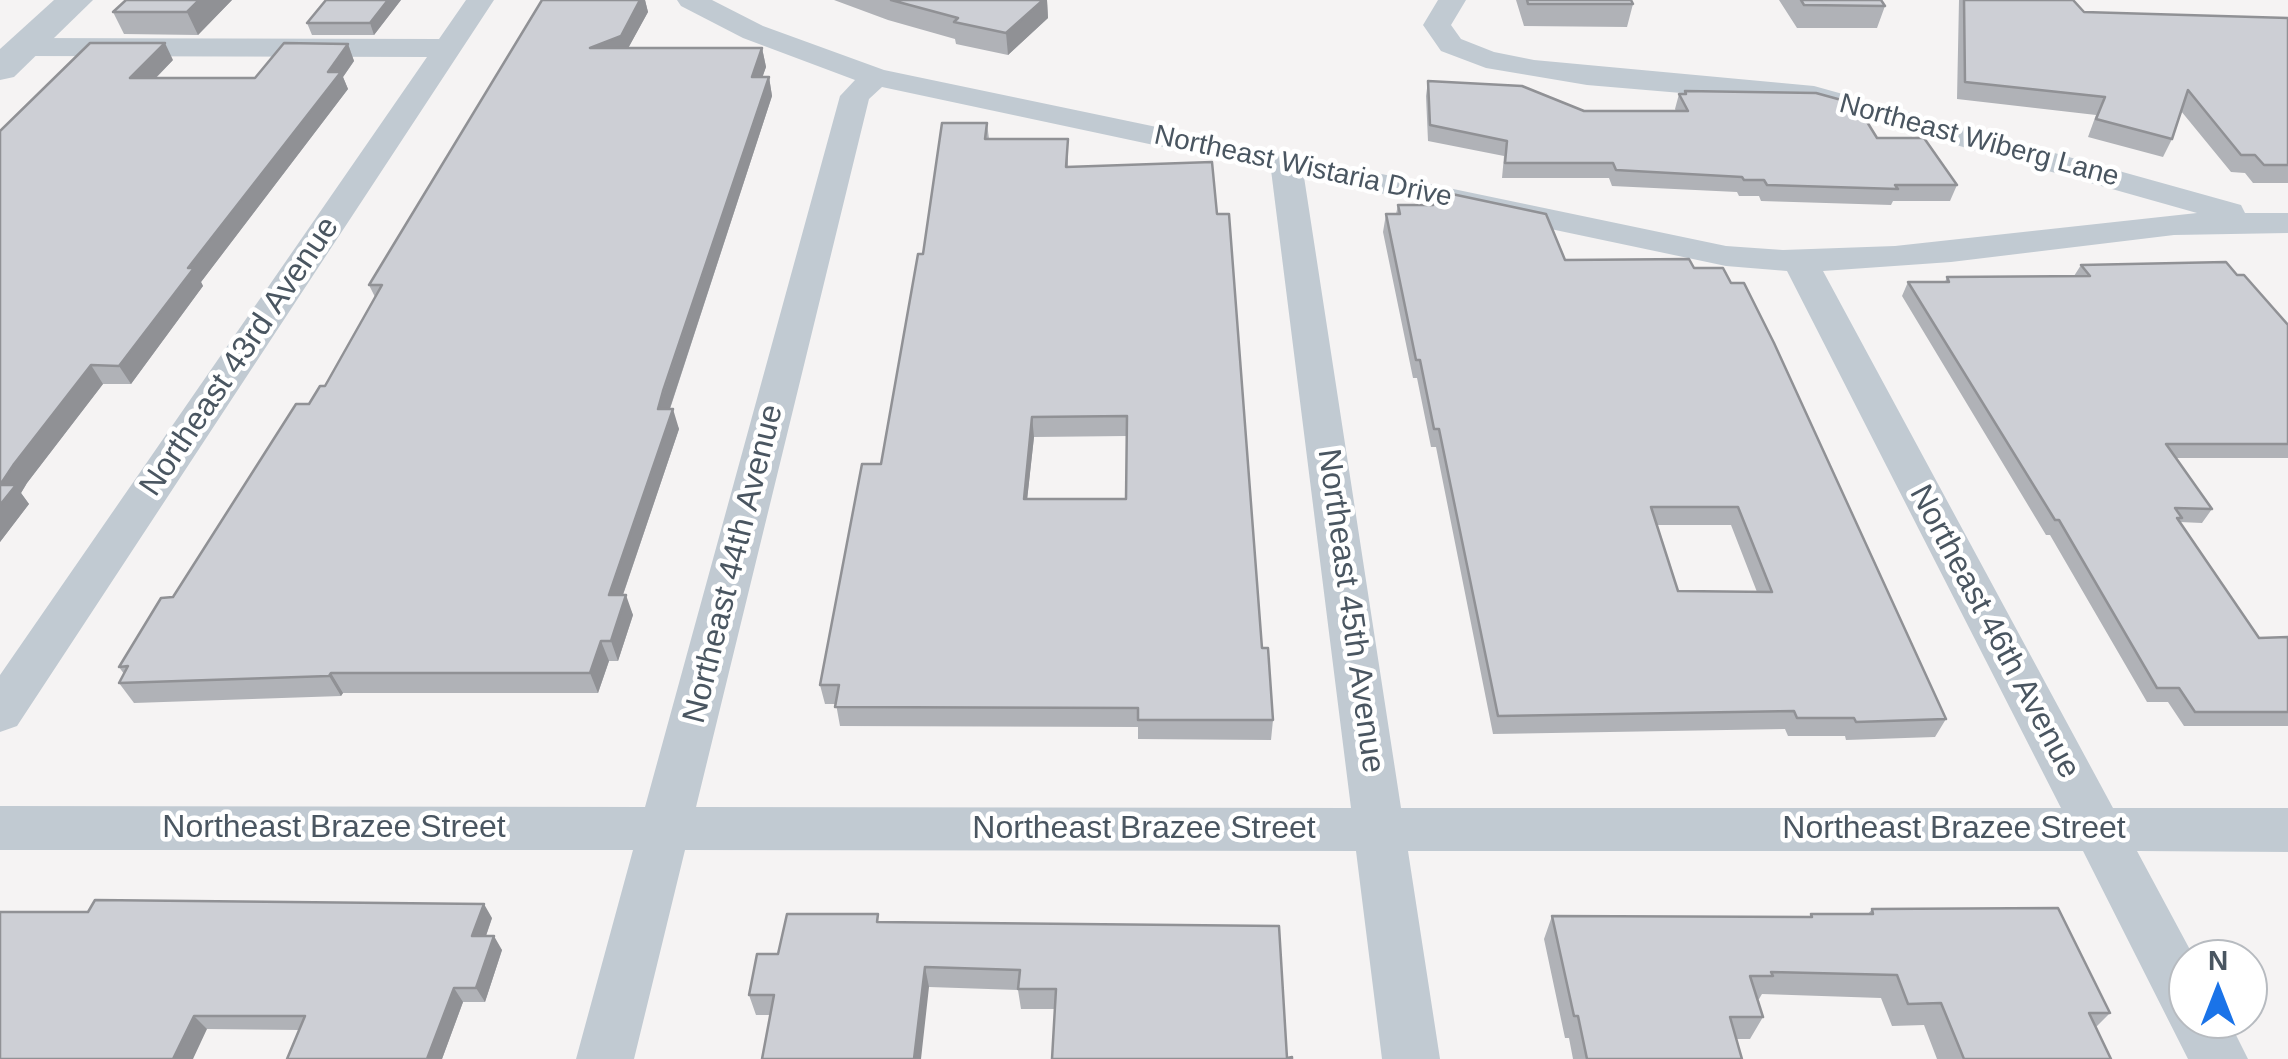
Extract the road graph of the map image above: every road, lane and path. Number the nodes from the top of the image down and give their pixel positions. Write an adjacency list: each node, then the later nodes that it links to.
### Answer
1 (75, 0): 6 (street)
2 (480, 0): 5 (street, Northeast 43rd Avenue)
3 (691, 0): 7 (street, Northeast Wistaria Drive)
4 (1452, 0): 9 (street, Northeast Wiberg Lane)
5 (448, 48): 6 (street); 12 (street, Northeast 43rd Avenue)
6 (8, 54)
7 (876, 78): 8 (street, Northeast Wistaria Drive); 14 (street, Northeast 44th Avenue)
8 (1286, 162): 11 (street, Northeast Wistaria Drive); 15 (street, Northeast 45th Avenue)
9 (2275, 223): 10 (street); 11 (street, Northeast Wistaria Drive)
10 (2288, 250)
11 (1801, 263): 16 (street, Northeast 46th Avenue)
12 (0, 713)
13 (0, 828): 14 (street, Northeast Brazee Street)
14 (666, 828): 15 (street, Northeast Brazee Street); 19 (street, Northeast 44th Avenue)
15 (1382, 830): 16 (street, Northeast Brazee Street); 20 (street, Northeast 45th Avenue)
16 (2098, 830): 17 (street, Northeast Brazee Street); 18 (street, Northeast 46th Avenue)
17 (2288, 830)
18 (2168, 963)
19 (605, 1059)
20 (1411, 1059)

